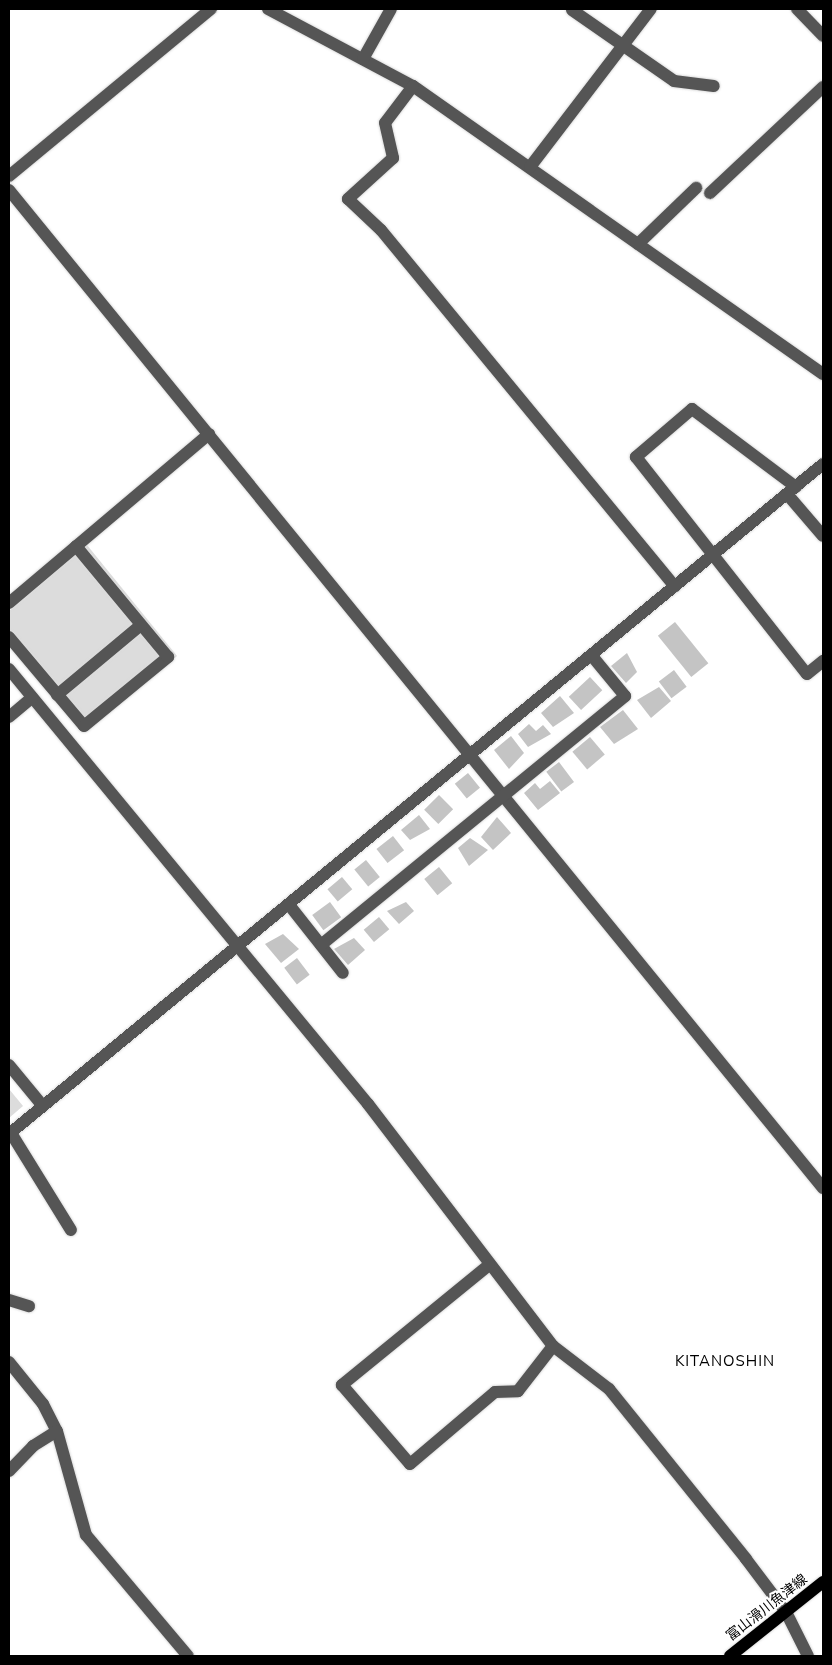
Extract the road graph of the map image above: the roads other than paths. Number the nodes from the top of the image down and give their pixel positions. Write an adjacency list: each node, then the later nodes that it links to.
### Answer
1 (211, 9): 14 (street)
2 (268, 9): 9 (street)
3 (391, 9): 9 (street)
4 (651, 9): 8 (street)
5 (797, 9): 7 (street)
6 (572, 10): 8 (street)
7 (823, 36)
8 (624, 44): 11 (street); 13 (street)
9 (363, 59): 10 (street)
10 (413, 86): 13 (street); 26 (street)
11 (714, 86)
12 (823, 87): 17 (street)
13 (530, 167): 18 (street)
14 (9, 176)
15 (696, 188): 18 (street)
16 (9, 190): 20 (street)
17 (710, 193)
18 (638, 244): 19 (street)
19 (823, 374)
20 (209, 434): 24 (street); 36 (street)
21 (823, 464): 22 (street)
22 (792, 490): 23 (street); 25 (street); 25 (street)
23 (823, 536)
24 (76, 546): 27 (street); 28 (street)
25 (715, 554): 26 (street); 31 (street)
26 (675, 587): 30 (street)
27 (9, 603)
28 (141, 625): 33 (street); 33 (street)
29 (9, 637): 33 (street)
30 (592, 656): 36 (street); 37 (street)
31 (823, 661)
32 (9, 669): 34 (street)
33 (57, 695)
34 (32, 698): 35 (street); 40 (street)
35 (9, 717)
36 (472, 756): 37 (street); 38 (street)
37 (505, 797): 39 (street); 45 (street)
38 (290, 906): 39 (street); 40 (street)
39 (321, 946): 41 (street)
40 (240, 947): 43 (street); 47 (street)
41 (343, 973)
42 (9, 1065): 43 (street)
43 (42, 1105): 44 (street)
44 (10, 1134): 46 (street)
45 (823, 1188)
46 (71, 1230)
47 (489, 1264): 50 (street); 50 (street)
48 (9, 1300): 49 (street)
49 (29, 1306)
50 (553, 1346): 55 (street)
51 (9, 1362): 52 (street)
52 (56, 1431): 53 (street); 56 (street)
53 (9, 1471)
54 (823, 1582): 55 (main road, 富山滑川魚津線)
55 (786, 1612): 57 (main road, 富山滑川魚津線); 58 (street)
56 (188, 1656)
57 (730, 1656)
58 (808, 1656)

